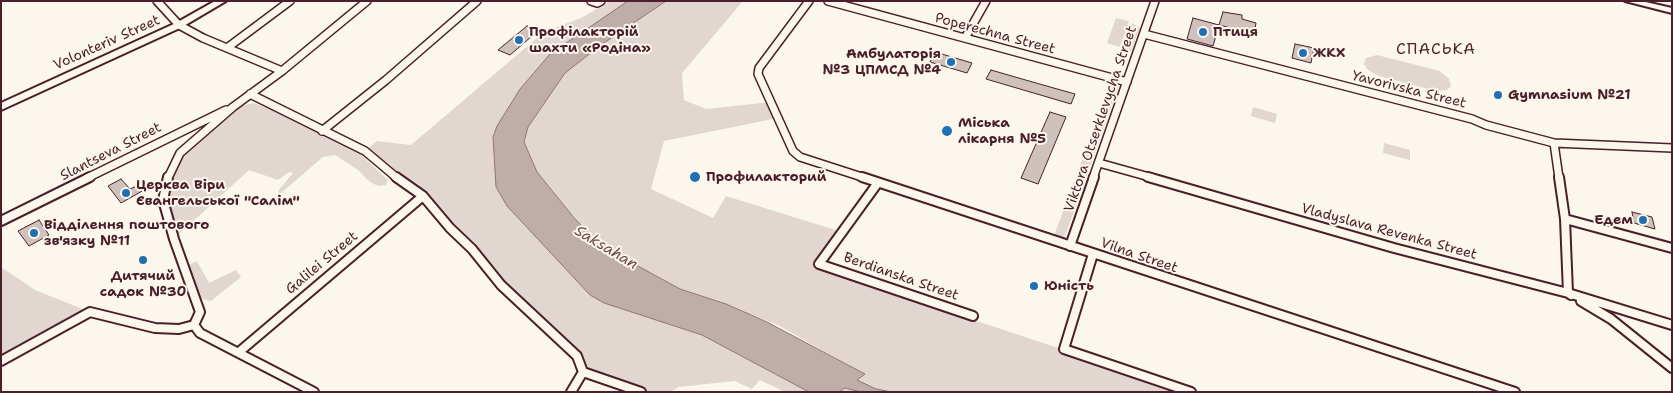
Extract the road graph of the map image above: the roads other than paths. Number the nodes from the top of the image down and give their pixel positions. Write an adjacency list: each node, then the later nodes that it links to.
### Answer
1 (157, 1): 14 (street)
2 (222, 1): 14 (street, Volonteriv Street)
3 (290, 1): 17 (street)
4 (367, 1): 18 (street, Slantseva Street)
5 (478, 1): 23 (street)
6 (591, 1): 7 (street)
7 (601, 1)
8 (809, 1): 27 (street, Vilna Street)
9 (828, 1): 16 (street, Poperechna Street)
10 (986, 1): 16 (street)
11 (1155, 1): 15 (street, Viktora Otserklevycha Street)
12 (1628, 1): 13 (street)
13 (1672, 11)
14 (179, 25): 17 (street); 21 (street, Volonteriv Street)
15 (1144, 34): 19 (street, Viktora Otserklevycha Street); 24 (street, Yavorivska Street)
16 (965, 38): 19 (street, Poperechna Street)
17 (227, 48): 18 (street)
18 (282, 71): 20 (street, Slantseva Street)
19 (1127, 82): 26 (street, Viktora Otserklevycha Street)
20 (250, 94): 22 (street, Slantseva Street); 23 (street)
21 (1, 107)
22 (233, 107): 30 (street, Slantseva Street); 36 (street, Slantseva Street)
23 (322, 131): 28 (street)
24 (1554, 143): 25 (street, Yavorivska Street); 29 (street)
25 (1672, 148)
26 (1099, 163): 31 (street, Viktora Otserklevycha Street); 34 (street, Vladyslava Revenka Street)
27 (877, 184): 31 (street, Vilna Street); 35 (street, Berdianska Street)
28 (423, 196): 38 (street, Galilei Street); 41 (street)
29 (1565, 219): 32 (street); 34 (street)
30 (1, 221)
31 (1070, 246): 33 (street, Vilna Street)
32 (1672, 248)
33 (1094, 254): 45 (street); 46 (street, Vilna Street)
34 (1568, 293): 37 (street, Vladyslava Revenka Street); 40 (street)
35 (973, 316)
36 (194, 325): 38 (street); 39 (street)
37 (1672, 325)
38 (239, 352): 42 (street)
39 (1, 361)
40 (1672, 368)
41 (583, 372): 43 (street); 44 (street)
42 (314, 392)
43 (571, 392)
44 (641, 392)
45 (1191, 392)
46 (1514, 392)

